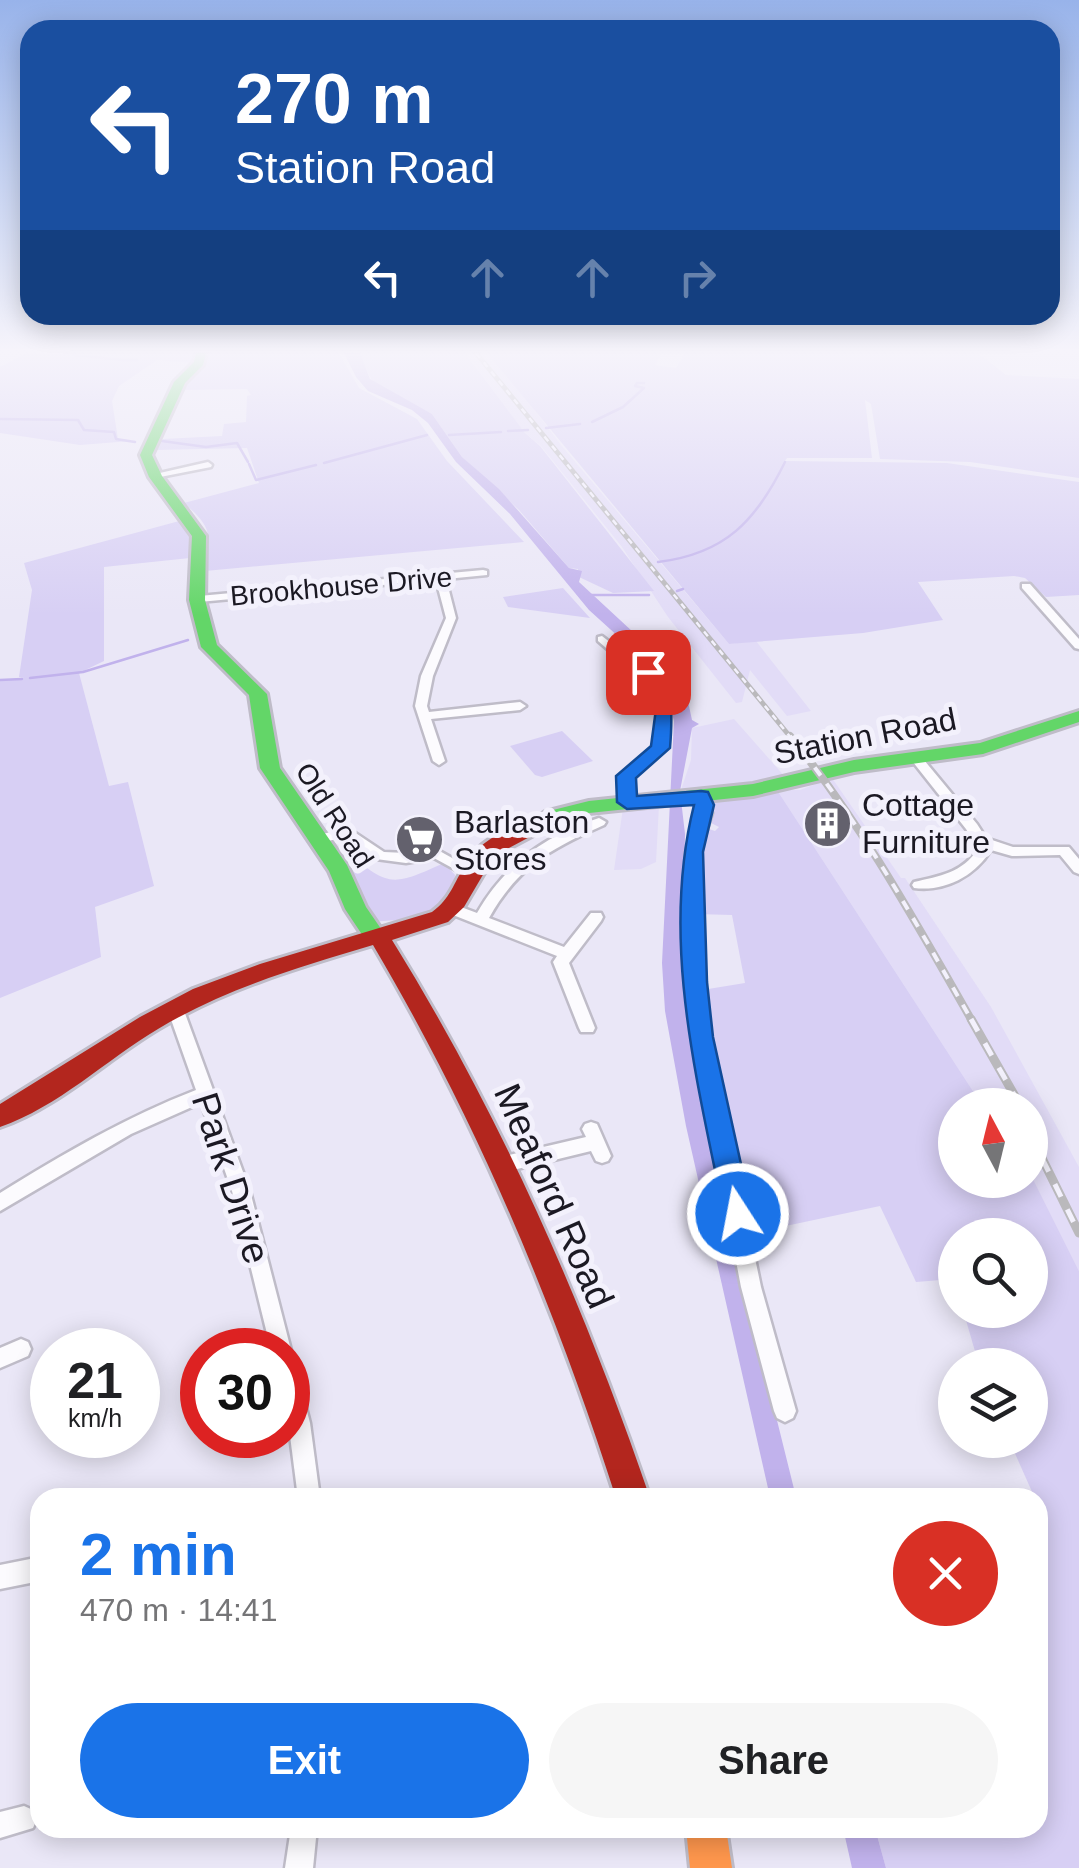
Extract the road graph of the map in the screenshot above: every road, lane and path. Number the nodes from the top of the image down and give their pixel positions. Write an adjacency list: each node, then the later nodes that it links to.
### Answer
1 (152, 440): 3 (street)
2 (208, 466): 3 (street)
3 (155, 476): 7 (street, Old Road)
4 (483, 574): 5 (street, Brookhouse Drive)
5 (440, 577): 7 (street, Brookhouse Drive); 11 (street)
6 (1026, 586): 9 (street)
7 (199, 598): 18 (street, Old Road)
8 (602, 640): 16 (street)
9 (1079, 646)
10 (520, 706): 11 (street)
11 (424, 716): 14 (street)
12 (1079, 716): 13 (street, Station Road)
13 (915, 758): 15 (street, Station Road); 19 (street)
14 (439, 761)
15 (693, 797): 16 (street, Station Road); 38 (street)
16 (627, 802): 21 (street)
17 (600, 822): 25 (street)
18 (319, 839): 21 (street); 26 (street, Old Road)
19 (983, 842): 20 (street); 22 (street)
20 (1079, 869)
21 (472, 873): 23 (street)
22 (919, 885)
23 (453, 909): 25 (street); 26 (street)
24 (596, 917): 27 (street)
25 (480, 920): 27 (street)
26 (379, 938): 28 (street); 33 (street, Meaford Road)
27 (566, 954): 29 (street)
28 (175, 1008): 30 (street, Park Drive); 31 (street)
29 (587, 1028)
30 (205, 1094): 34 (street); 35 (street, Park Drive)
31 (0, 1116)
32 (596, 1143): 33 (street)
33 (505, 1164): 41 (street, Meaford Road)
34 (0, 1203)
35 (276, 1328)
36 (21, 1349): 37 (street)
37 (0, 1358)
38 (785, 1411)
39 (303, 1458): 40 (street)
40 (307, 1488)
41 (630, 1488)
42 (30, 1571): 43 (street)
43 (0, 1577)
44 (303, 1838): 46 (street)
45 (707, 1838): 47 (street)
46 (299, 1868)
47 (711, 1868)

